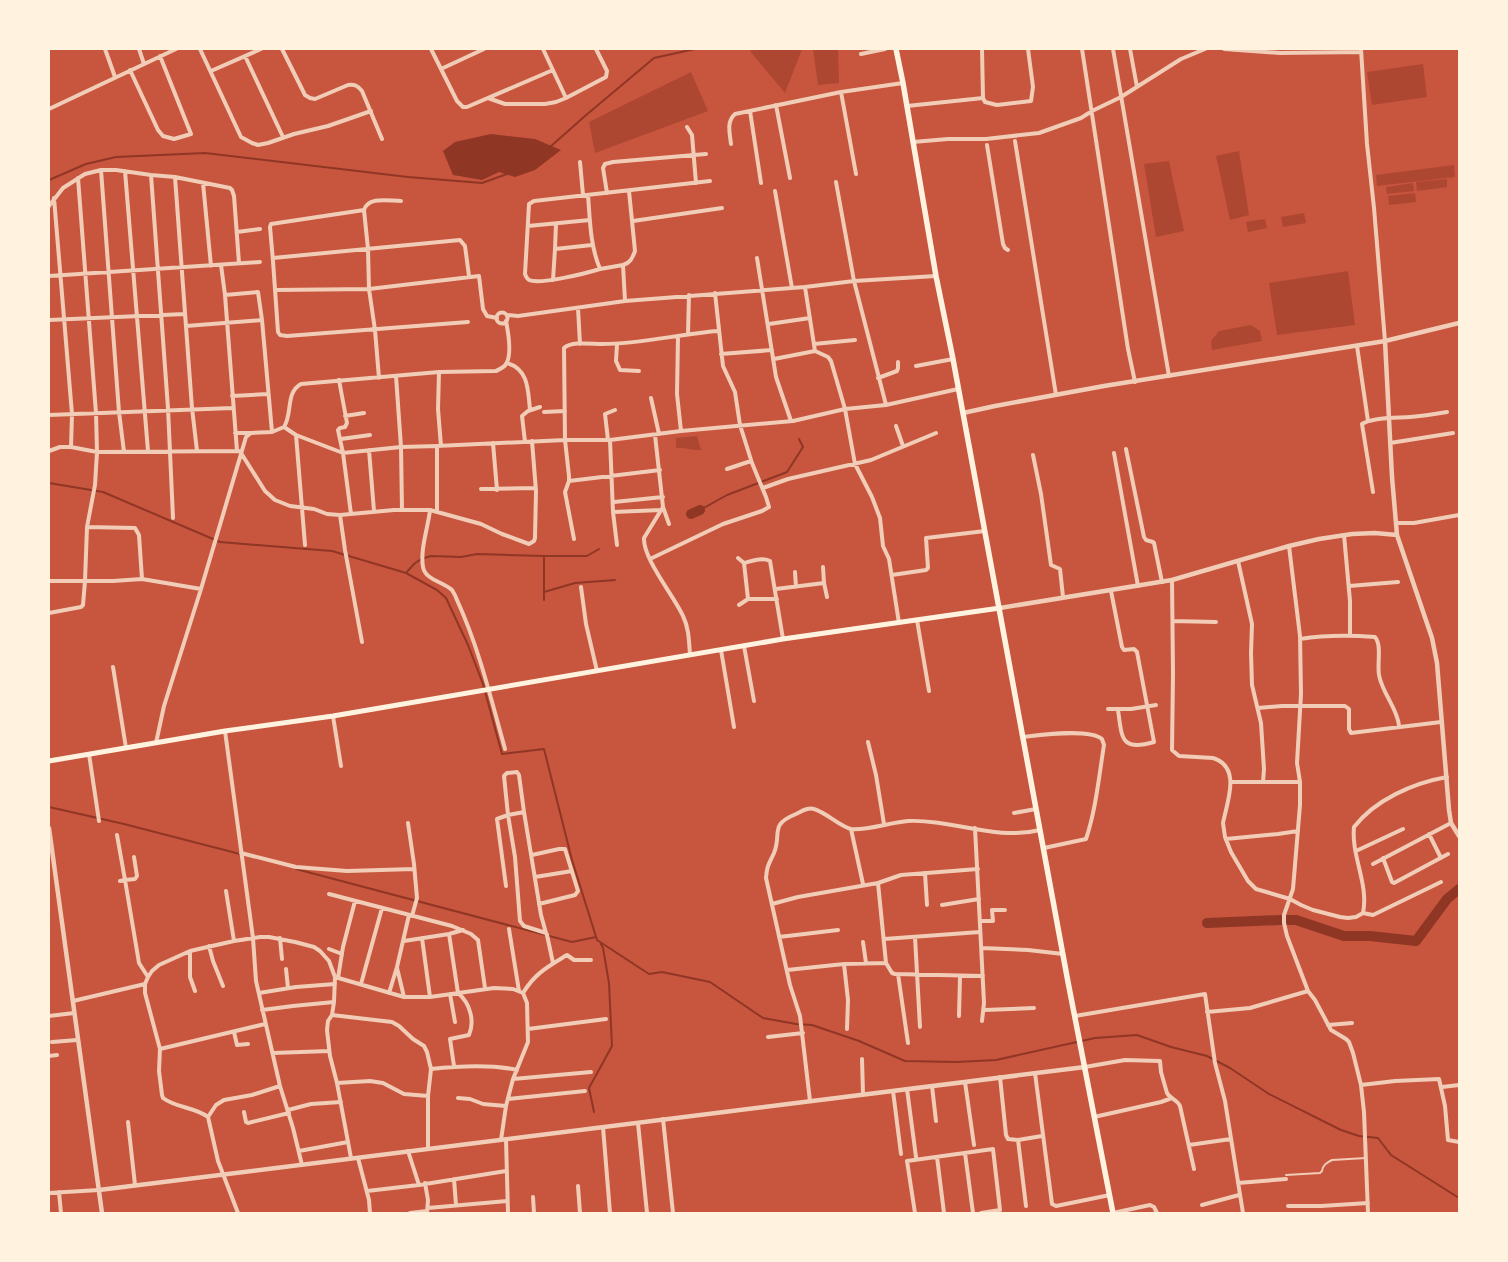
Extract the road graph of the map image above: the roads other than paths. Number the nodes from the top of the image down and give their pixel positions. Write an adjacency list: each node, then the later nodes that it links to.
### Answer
1 (105, 49): 29 (street)
2 (139, 49): 24 (street)
3 (176, 49): 22 (street)
4 (200, 49): 28 (street)
5 (261, 49): 23 (street)
6 (282, 49): 40 (street)
7 (431, 49): 25 (street)
8 (484, 49): 25 (street)
9 (543, 49): 27 (street)
10 (596, 49): 35 (street)
11 (885, 49): 21 (street)
12 (896, 49): 30 (main road)
13 (982, 49): 36 (street)
14 (1028, 49): 36 (street)
15 (1082, 49): 42 (street)
16 (1113, 49): 33 (street)
17 (1130, 49): 31 (street)
18 (1204, 49): 31 (street)
19 (1224, 49): 20 (street)
20 (1361, 50): 136 (street)
21 (861, 54)
22 (160, 56): 24 (street); 26 (street)
23 (246, 56): 28 (street); 44 (street)
24 (144, 64): 26 (street)
25 (441, 69): 34 (street)
26 (130, 70): 29 (street)
27 (553, 70): 34 (street); 35 (street)
28 (211, 71): 44 (street)
29 (115, 77): 39 (street)
30 (903, 83): 32 (street); 38 (main road)
31 (1137, 87): 33 (street)
32 (841, 92): 37 (street); 55 (street)
33 (1121, 97): 42 (street); 152 (street)
34 (488, 98): 35 (street)
35 (566, 98)
36 (983, 98): 38 (street)
37 (776, 106): 41 (street); 59 (street)
38 (907, 106): 47 (main road)
39 (49, 109)
40 (371, 111): 44 (street); 45 (street)
41 (750, 111): 48 (street); 64 (street)
42 (1092, 111): 47 (street); 156 (street)
43 (687, 127): 51 (street)
44 (283, 137)
45 (382, 139)
46 (1015, 141): 159 (street)
47 (913, 142): 101 (main road)
48 (730, 144)
49 (987, 145): 84 (street)
50 (706, 154): 51 (street)
51 (693, 156): 61 (street); 67 (street)
52 (580, 162): 68 (street)
53 (101, 170): 54 (street); 58 (street); 96 (street)
54 (125, 171): 56 (street); 95 (street)
55 (856, 174)
56 (151, 175): 57 (street); 93 (street)
57 (175, 177): 63 (street); 92 (street)
58 (78, 178): 70 (street); 97 (street)
59 (790, 178)
60 (710, 181): 61 (street)
61 (696, 182): 65 (street)
62 (836, 182): 103 (street)
63 (203, 183): 80 (street); 91 (street)
64 (761, 183)
65 (629, 191): 67 (street); 76 (street)
66 (775, 191): 105 (street)
67 (607, 193): 69 (street)
68 (583, 195): 69 (street); 78 (street)
69 (588, 195): 75 (street)
70 (54, 198): 72 (street); 98 (street)
71 (401, 201): 74 (street)
72 (49, 206)
73 (722, 208): 76 (street)
74 (364, 210): 82 (street); 85 (street)
75 (590, 220): 77 (street); 81 (street)
76 (633, 221): 90 (street)
77 (556, 224): 78 (street); 83 (street)
78 (528, 226): 102 (street)
79 (260, 228): 80 (street)
80 (237, 232): 88 (street)
81 (592, 246): 83 (street); 94 (street)
82 (368, 249): 85 (street); 100 (street); 106 (street)
83 (555, 249): 102 (street)
84 (1008, 250)
85 (273, 258): 107 (street)
86 (757, 258): 108 (street)
87 (260, 262): 88 (street)
88 (239, 263): 89 (street)
89 (221, 265): 91 (street); 110 (street)
90 (623, 265): 94 (street); 112 (street)
91 (211, 266): 92 (street)
92 (182, 268): 93 (street); 114 (street)
93 (158, 269): 95 (street); 115 (street)
94 (600, 269): 102 (street)
95 (133, 271): 96 (street); 117 (street)
96 (109, 272): 97 (street); 119 (street)
97 (86, 274): 98 (street); 118 (street)
98 (61, 275): 99 (street); 123 (street)
99 (49, 276)
100 (469, 276): 106 (street); 120 (street)
101 (936, 276): 103 (street); 145 (main road)
102 (553, 280)
103 (854, 281): 104 (street); 154 (street)
104 (805, 287): 105 (street); 121 (street)
105 (792, 288): 108 (street)
106 (369, 289): 107 (street); 131 (street)
107 (276, 290): 131 (street)
108 (763, 290): 109 (street); 129 (street)
109 (715, 294): 111 (street); 132 (street)
110 (225, 295): 124 (street); 126 (street)
111 (689, 295): 112 (street); 133 (street)
112 (625, 301): 113 (street)
113 (578, 308): 116 (street); 137 (street)
114 (185, 314): 115 (street); 130 (street)
115 (161, 315): 117 (street); 170 (street)
116 (507, 315): 120 (street); 125 (street)
117 (137, 316): 119 (street); 169 (street)
118 (89, 318): 119 (street); 123 (street); 175 (street)
119 (112, 318): 172 (street)
120 (496, 318): 125 (street)
121 (810, 318): 129 (street); 139 (street)
122 (49, 320): 123 (street)
123 (64, 320): 179 (street)
124 (262, 320): 126 (street); 158 (street)
125 (506, 321): 147 (street)
126 (227, 322): 130 (street); 160 (street)
127 (468, 322): 131 (street)
128 (1459, 323): 136 (street)
129 (769, 324): 141 (street)
130 (186, 326): 166 (street)
131 (375, 330): 153 (street)
132 (718, 331): 133 (street); 143 (street)
133 (688, 334): 134 (street)
134 (678, 336): 138 (street); 187 (street)
135 (855, 340): 139 (street)
136 (1385, 341): 140 (street); 181 (street)
137 (580, 344): 138 (street); 171 (street)
138 (617, 344): 149 (street)
139 (814, 344): 142 (street)
140 (1356, 346): 152 (street); 183 (street)
141 (772, 350): 143 (street); 144 (street)
142 (815, 351): 144 (street); 165 (street)
143 (721, 354): 184 (street)
144 (774, 359): 182 (street)
145 (953, 359): 148 (street); 157 (main road)
146 (898, 362): 154 (street)
147 (506, 363): 150 (street); 167 (street)
148 (916, 366)
149 (639, 371)
150 (439, 372): 151 (street); 203 (street)
151 (396, 376): 153 (street); 206 (street)
152 (1169, 376): 156 (street)
153 (379, 378): 155 (street)
154 (878, 378): 162 (street)
155 (339, 380): 180 (street); 186 (street)
156 (1134, 382): 159 (street)
157 (958, 389): 162 (street); 177 (main road)
158 (268, 394): 160 (street); 188 (street)
159 (1056, 395): 177 (street)
160 (232, 396): 163 (street)
161 (651, 398): 193 (street)
162 (886, 405): 165 (street)
163 (233, 408): 166 (street); 192 (street)
164 (540, 408): 167 (street)
165 (845, 409): 182 (street); 220 (street)
166 (192, 410): 170 (street); 212 (street)
167 (530, 410): 200 (street)
168 (616, 410): 198 (street)
169 (144, 411): 170 (street); 172 (street); 210 (street)
170 (168, 411): 211 (street)
171 (565, 411): 173 (street); 197 (street)
172 (119, 412): 175 (street); 215 (street)
173 (544, 412)
174 (1447, 412): 181 (street)
175 (96, 413): 179 (street); 214 (street)
176 (364, 413): 180 (street)
177 (963, 413): 246 (main road)
178 (49, 414): 179 (street)
179 (72, 414): 205 (street)
180 (345, 416): 196 (street)
181 (1389, 418): 183 (street); 202 (street)
182 (794, 421): 184 (street)
183 (1368, 421): 229 (street)
184 (740, 425): 187 (street); 219 (street)
185 (896, 426): 204 (street)
186 (284, 427): 188 (street); 194 (street)
187 (681, 431): 193 (street)
188 (272, 432): 189 (street)
189 (251, 433): 192 (street); 213 (street)
190 (936, 433): 204 (street)
191 (1453, 433): 202 (street)
192 (235, 434): 213 (street)
193 (657, 434): 198 (street); 222 (street)
194 (296, 435): 216 (street); 232 (street)
195 (370, 435): 196 (street)
196 (341, 439): 216 (street)
197 (565, 440): 198 (street); 199 (street); 224 (street)
198 (609, 440): 223 (street)
199 (532, 441): 200 (street); 226 (street)
200 (524, 442): 201 (street)
201 (493, 443): 203 (street); 228 (street)
202 (1390, 443): 243 (street)
203 (439, 446): 206 (street); 237 (street)
204 (903, 446): 220 (street)
205 (71, 447): 209 (street); 214 (street)
206 (401, 447): 208 (street); 234 (street)
207 (1126, 449): 264 (street)
208 (369, 450): 216 (street); 236 (street)
209 (49, 451)
210 (148, 451): 211 (street); 215 (street)
211 (170, 451): 212 (street); 242 (street)
212 (197, 451): 213 (street)
213 (240, 451): 232 (street); 271 (street)
214 (97, 452): 215 (street); 245 (street)
215 (124, 452)
216 (343, 452): 239 (street)
217 (1114, 453): 267 (street)
218 (1033, 455): 275 (street)
219 (752, 461): 221 (street); 225 (street)
220 (854, 464): 225 (street); 259 (street)
221 (727, 469)
222 (660, 470): 223 (street); 230 (street)
223 (612, 476): 224 (street); 231 (street)
224 (569, 481): 249 (street)
225 (762, 486): 254 (street)
226 (535, 488): 228 (street); 237 (street)
227 (481, 489): 228 (street)
228 (497, 490)
229 (1373, 492)
230 (663, 497): 231 (street); 233 (street)
231 (614, 502): 238 (street)
232 (302, 507): 240 (street); 250 (street)
233 (662, 508): 238 (street); 244 (street); 254 (street)
234 (402, 510): 235 (street); 236 (street)
235 (430, 510): 237 (street); 294 (street)
236 (374, 512): 239 (street)
237 (437, 512)
238 (613, 512): 251 (street)
239 (351, 514): 240 (street)
240 (340, 515): 288 (street)
241 (1459, 515): 243 (street)
242 (173, 518)
243 (1396, 523): 248 (street)
244 (669, 524)
245 (87, 528): 260 (street); 263 (street)
246 (984, 531): 259 (street); 279 (main road)
247 (1344, 535): 248 (street); 252 (street); 268 (street)
248 (1397, 535): 304 (street)
249 (574, 539)
250 (305, 545)
251 (617, 545)
252 (1289, 546): 255 (street); 287 (street)
253 (738, 558): 256 (street)
254 (650, 559): 291 (street)
255 (1238, 561): 262 (street); 300 (street)
256 (744, 563): 272 (street); 277 (street)
257 (823, 567): 266 (street)
258 (794, 572): 270 (street)
259 (892, 575): 284 (street)
260 (142, 579): 263 (street); 271 (street)
261 (49, 580): 263 (street)
262 (1172, 580): 264 (street); 282 (street)
263 (85, 581): 280 (street)
264 (1162, 582): 267 (street)
265 (1398, 582): 268 (street)
266 (824, 583): 270 (street); 274 (street)
267 (1138, 586): 273 (street)
268 (1349, 586): 285 (street)
269 (581, 587): 293 (street)
270 (796, 587): 272 (street)
271 (201, 589): 310 (street)
272 (776, 589): 276 (street)
273 (1111, 590): 275 (street); 298 (street)
274 (827, 597)
275 (1063, 597): 279 (street)
276 (777, 599): 277 (street); 286 (street)
277 (748, 600): 278 (street)
278 (739, 605)
279 (1000, 608): 281 (main road); 308 (main road)
280 (49, 613)
281 (917, 620): 284 (main road); 295 (street)
282 (1173, 621): 283 (street); 317 (street)
283 (1216, 622)
284 (899, 623): 286 (main road)
285 (1350, 635): 287 (street); 305 (street)
286 (783, 639): 289 (main road)
287 (1300, 639): 299 (street)
288 (362, 642)
289 (744, 646): 290 (main road); 296 (street)
290 (721, 650): 291 (main road); 306 (street)
291 (690, 655): 293 (main road)
292 (113, 668): 311 (street)
293 (596, 671): 294 (main road)
294 (486, 689): 303 (main road); 312 (street)
295 (929, 691)
296 (754, 702)
297 (1156, 705): 298 (street)
298 (1146, 706): 302 (street); 302 (street)
299 (1300, 706): 300 (street); 305 (street); 319 (street)
300 (1258, 708): 318 (street)
301 (1108, 709): 302 (street)
302 (1118, 710)
303 (333, 716): 307 (main road); 315 (street)
304 (1441, 722): 305 (street); 316 (street)
305 (1399, 726)
306 (734, 727)
307 (225, 731): 310 (main road); 340 (street)
308 (1023, 737): 320 (main road); 338 (street)
309 (868, 742): 327 (street)
310 (156, 743): 311 (main road)
311 (126, 748): 313 (main road)
312 (505, 749)
313 (89, 754): 314 (main road); 324 (street)
314 (49, 761)
315 (342, 766)
316 (1447, 777): 326 (street); 339 (street)
317 (1231, 782): 318 (street); 337 (street)
318 (1263, 782): 319 (street)
319 (1300, 782): 332 (street)
320 (1036, 809): 322 (street); 331 (main road)
321 (524, 812): 323 (street); 323 (street); 342 (street)
322 (1014, 813)
323 (508, 815): 357 (street); 377 (street)
324 (99, 821)
325 (408, 823): 347 (street)
326 (1451, 823): 334 (street); 336 (street)
327 (884, 824): 328 (street); 329 (street)
328 (851, 828): 356 (street); 364 (street)
329 (975, 828): 331 (street); 348 (street)
330 (49, 829): 423 (street)
331 (1040, 830): 338 (main road)
332 (1298, 830): 337 (street); 361 (street)
333 (1403, 830): 339 (street)
334 (1428, 834): 344 (street); 345 (street)
335 (117, 835): 352 (street)
336 (1459, 836)
337 (1226, 839): 361 (street)
338 (1044, 848): 392 (main road)
339 (1356, 852): 369 (street)
340 (242, 854): 347 (street); 380 (street)
341 (1448, 854): 345 (street)
342 (532, 855): 349 (street); 351 (street)
343 (134, 857): 352 (street)
344 (1383, 858): 345 (street); 346 (street)
345 (1441, 858)
346 (1373, 864)
347 (414, 869): 370 (street)
348 (978, 869): 350 (street); 360 (street)
349 (572, 871): 351 (street); 363 (street)
350 (924, 873): 355 (street); 365 (street)
351 (535, 877): 363 (street)
352 (125, 880): 353 (street); 405 (street)
353 (120, 881)
354 (1441, 882): 369 (street)
355 (878, 883): 356 (street); 383 (street)
356 (863, 884): 364 (street)
357 (506, 886)
358 (226, 892): 384 (street)
359 (328, 894): 362 (street)
360 (979, 899): 366 (street); 371 (street)
361 (1290, 899): 369 (street); 415 (street)
362 (355, 901): 367 (street); 391 (street)
363 (539, 904): 377 (street)
364 (772, 904): 378 (street)
365 (927, 905)
366 (942, 905)
367 (382, 908): 370 (street); 410 (street)
368 (1005, 910): 371 (street)
369 (1362, 913)
370 (410, 916): 373 (street); 385 (street)
371 (980, 921): 375 (street)
372 (509, 929): 416 (street)
373 (463, 930): 376 (street); 413 (street)
374 (838, 930): 378 (street)
375 (980, 932): 379 (street); 388 (street)
376 (449, 934): 382 (street); 419 (street)
377 (547, 936): 395 (street)
378 (780, 937): 401 (street)
379 (915, 937): 383 (street); 403 (street)
380 (253, 938): 381 (street); 384 (street); 417 (street)
381 (280, 938): 393 (street); 407 (street)
382 (422, 938): 385 (street); 422 (street)
383 (884, 939): 397 (street)
384 (234, 941): 387 (street)
385 (404, 941): 399 (street)
386 (863, 942): 396 (street)
387 (210, 946): 390 (street); 411 (street)
388 (982, 948): 392 (street); 404 (street)
389 (329, 949): 391 (street)
390 (190, 951): 405 (street); 414 (street)
391 (342, 954): 407 (street)
392 (1063, 954): 434 (main road)
393 (282, 959)
394 (592, 960): 395 (street)
395 (553, 963): 416 (street)
396 (866, 963): 397 (street); 398 (street)
397 (886, 963): 402 (street)
398 (844, 964): 401 (street); 442 (street)
399 (397, 967): 418 (street); 421 (street)
400 (286, 969): 412 (street)
401 (787, 970): 443 (street)
402 (898, 974): 403 (street); 448 (street)
403 (918, 974): 406 (street); 440 (street)
404 (983, 976): 406 (street); 427 (street)
405 (148, 977): 408 (street)
406 (960, 977): 432 (street)
407 (336, 978): 409 (street); 410 (street)
408 (145, 984): 423 (street); 450 (street)
409 (334, 984): 412 (street); 424 (street)
410 (362, 984): 418 (street)
411 (223, 986)
412 (288, 988): 417 (street)
413 (485, 988): 416 (street); 419 (street)
414 (195, 991)
415 (1308, 991): 428 (street); 439 (street)
416 (521, 992): 441 (street)
417 (259, 993): 426 (street)
418 (389, 993): 421 (street)
419 (458, 993): 420 (street); 456 (street)
420 (450, 994): 422 (street); 436 (street)
421 (404, 997): 422 (street)
422 (430, 997)
423 (73, 1000): 429 (street)
424 (334, 1002): 426 (street); 430 (street)
425 (1034, 1008): 427 (street)
426 (262, 1010): 438 (street)
427 (984, 1010): 435 (street)
428 (1207, 1012): 434 (street); 493 (street)
429 (74, 1013): 431 (street); 446 (street)
430 (332, 1015): 451 (street); 458 (street)
431 (49, 1016)
432 (959, 1016)
433 (606, 1019): 441 (street)
434 (1076, 1019): 457 (main road)
435 (982, 1021)
436 (455, 1022)
437 (1352, 1023): 439 (street)
438 (265, 1024): 444 (street); 452 (street)
439 (1328, 1025): 469 (street)
440 (920, 1027)
441 (528, 1028): 459 (street)
442 (846, 1029)
443 (803, 1031): 445 (street); 479 (street)
444 (234, 1032): 449 (street); 450 (street)
445 (768, 1037)
446 (77, 1040): 447 (street); 520 (street)
447 (52, 1042)
448 (908, 1043)
449 (248, 1044)
450 (160, 1049): 484 (street)
451 (329, 1051): 452 (street); 465 (street)
452 (273, 1053): 467 (street)
453 (57, 1055): 454 (street)
454 (49, 1056)
455 (862, 1059): 474 (street)
456 (454, 1066): 458 (street); 459 (street)
457 (1085, 1066): 461 (street); 477 (street); 485 (main road)
458 (431, 1069): 475 (street)
459 (517, 1070): 463 (street)
460 (591, 1072): 463 (street)
461 (1034, 1073): 462 (street); 491 (street)
462 (1000, 1077): 464 (street); 494 (street)
463 (513, 1078): 478 (street)
464 (965, 1082): 468 (street); 497 (street)
465 (337, 1083): 475 (street); 480 (street)
466 (1459, 1085): 470 (street)
467 (280, 1086): 483 (street); 484 (street)
468 (932, 1086): 471 (street); 487 (street)
469 (1361, 1086): 470 (street); 508 (street)
470 (1442, 1087): 496 (street)
471 (907, 1089): 472 (street); 504 (street)
472 (893, 1090): 474 (street); 503 (street)
473 (585, 1091): 478 (street)
474 (863, 1094): 479 (street)
475 (428, 1096): 499 (street)
476 (458, 1098): 481 (street)
477 (1172, 1098): 485 (street); 498 (street)
478 (508, 1099): 481 (street)
479 (810, 1101): 486 (street)
480 (341, 1102): 483 (street); 495 (street)
481 (506, 1106): 492 (street)
482 (244, 1112): 483 (street)
483 (288, 1112): 500 (street)
484 (208, 1116): 512 (street)
485 (1094, 1117): 524 (main road)
486 (663, 1119): 489 (street); 544 (street)
487 (936, 1121)
488 (128, 1122): 518 (street)
489 (638, 1122): 490 (street); 543 (street)
490 (603, 1127): 492 (street); 542 (street)
491 (1042, 1136): 494 (street); 524 (street)
492 (503, 1139): 499 (street); 511 (street)
493 (1231, 1139): 498 (street); 516 (street)
494 (1018, 1140): 531 (street)
495 (348, 1142): 500 (street); 506 (street)
496 (1459, 1142)
497 (974, 1145)
498 (1189, 1145): 510 (street)
499 (428, 1149): 501 (street)
500 (299, 1151): 509 (street)
501 (408, 1151): 507 (street); 517 (street)
502 (965, 1153): 505 (street); 547 (street); 548 (street)
503 (901, 1154)
504 (916, 1157)
505 (936, 1157): 545 (street); 546 (street)
506 (350, 1158): 507 (street); 509 (street)
507 (358, 1158): 521 (street)
508 (1366, 1158): 513 (lane); 528 (street)
509 (302, 1164): 512 (street)
510 (1194, 1169)
511 (506, 1171): 514 (street); 527 (street)
512 (223, 1174): 518 (street); 536 (street)
513 (1286, 1177): 516 (street)
514 (454, 1179): 515 (street); 529 (street)
515 (426, 1183): 517 (street); 533 (street)
516 (1238, 1183): 525 (street)
517 (418, 1185): 521 (street)
518 (135, 1186): 520 (street)
519 (578, 1186): 541 (street)
520 (99, 1190): 523 (street); 535 (street)
521 (367, 1191): 537 (street)
522 (49, 1192): 523 (street)
523 (59, 1192): 534 (street)
524 (1110, 1195): 549 (main road)
525 (1239, 1195): 530 (street); 551 (street)
526 (534, 1197): 540 (street)
527 (507, 1201): 529 (street); 539 (street)
528 (1368, 1204): 532 (street); 552 (street)
529 (456, 1205): 533 (street)
530 (1202, 1205)
531 (1026, 1206)
532 (1288, 1206)
533 (427, 1211): 538 (street)
534 (61, 1213)
535 (102, 1213)
536 (238, 1213)
537 (370, 1213)
538 (410, 1213)
539 (508, 1213)
540 (534, 1213)
541 (580, 1213)
542 (610, 1213)
543 (647, 1213)
544 (673, 1213)
545 (915, 1213)
546 (944, 1213)
547 (973, 1213)
548 (981, 1213)
549 (1113, 1213): 550 (street)
550 (1157, 1213)
551 (1243, 1213)
552 (1368, 1213)

